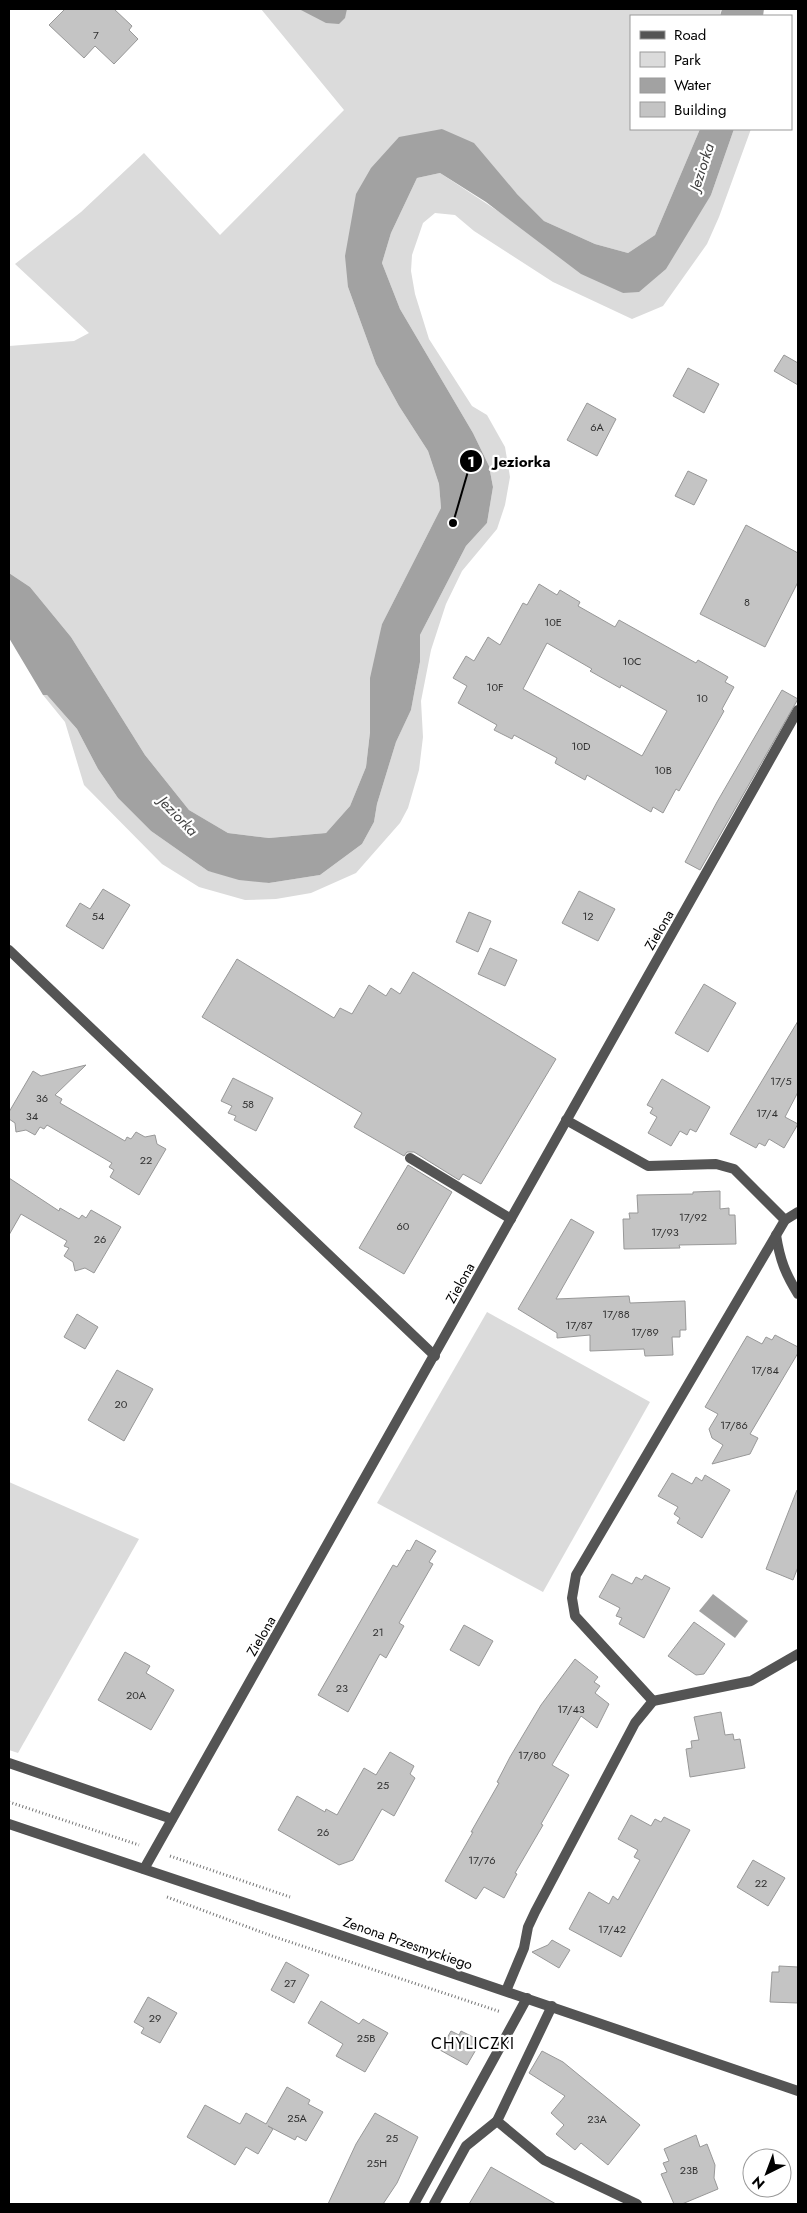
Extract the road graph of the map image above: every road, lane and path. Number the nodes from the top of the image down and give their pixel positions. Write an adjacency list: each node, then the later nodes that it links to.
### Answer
1 (798, 710): 3 (street, Zielona)
2 (9, 950): 10 (street)
3 (566, 1120): 6 (street, Zielona); 7 (street)
4 (410, 1158): 6 (street)
5 (798, 1212): 7 (street)
6 (511, 1219): 10 (street, Zielona)
7 (785, 1220): 8 (street)
8 (776, 1235): 9 (street); 12 (street)
9 (798, 1294)
10 (435, 1356): 14 (street, Zielona)
11 (798, 1654): 12 (street)
12 (652, 1702): 17 (street)
13 (9, 1763): 14 (street)
14 (172, 1819): 16 (street, Zielona)
15 (9, 1824): 16 (street, Zenona Przesmyckiego)
16 (144, 1869): 17 (street, Zenona Przesmyckiego)
17 (506, 1990): 18 (street, Zenona Przesmyckiego)
18 (527, 1998): 19 (street, Zenona Przesmyckiego); 22 (street)
19 (552, 2006): 20 (street, Zenona Przesmyckiego); 21 (street)
20 (798, 2091)
21 (497, 2121): 23 (street); 24 (street)
22 (414, 2204)
23 (434, 2204)
24 (637, 2204)

